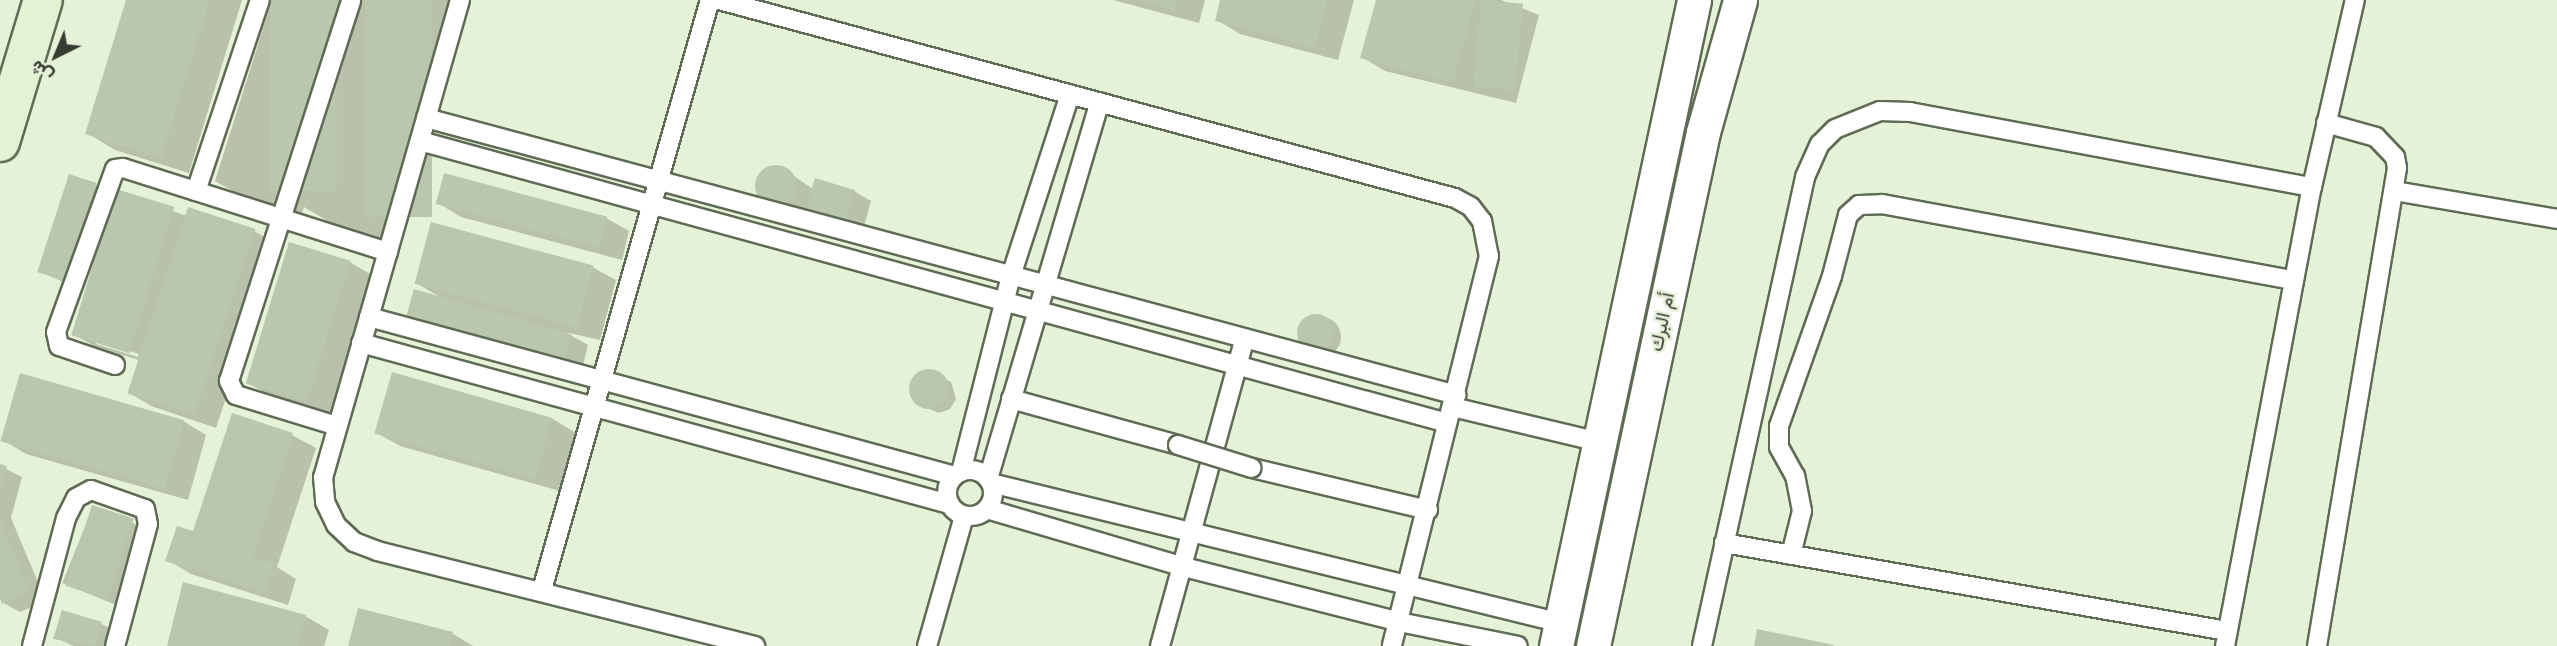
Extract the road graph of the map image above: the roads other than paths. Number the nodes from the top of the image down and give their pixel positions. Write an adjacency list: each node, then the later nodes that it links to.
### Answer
1 (43, 0): 17 (main road)
2 (260, 0): 20 (lane)
3 (351, 0): 23 (lane)
4 (460, 0): 12 (lane)
5 (710, 0): 18 (lane)
6 (719, 0): 10 (lane)
7 (1694, 0): 14 (street, أم البرك)
8 (1740, 0): 15 (street, أم البرك)
9 (2355, 0): 13 (lane)
10 (1070, 94): 11 (lane); 26 (lane)
11 (1100, 102): 28 (lane); 38 (lane)
12 (426, 118): 16 (lane); 18 (lane)
13 (2326, 122): 19 (lane); 21 (lane)
14 (1667, 124): 15 (street); 41 (street, أم البرك)
15 (1703, 132): 64 (street, أم البرك)
16 (420, 141): 22 (lane); 25 (lane)
17 (0, 142)
18 (662, 180): 22 (lane); 26 (lane)
19 (2312, 187): 27 (lane); 49 (lane)
20 (197, 191): 23 (lane); 34 (lane)
21 (2394, 191): 24 (lane); 66 (lane)
22 (655, 204): 29 (lane); 36 (lane)
23 (283, 219): 25 (lane); 40 (lane)
24 (2557, 219)
25 (387, 252): 31 (lane)
26 (1011, 276): 28 (lane); 29 (lane)
27 (2294, 280): 50 (lane); 56 (lane)
28 (1045, 286): 30 (lane); 32 (lane)
29 (1003, 305): 30 (lane); 42 (lane)
30 (1036, 313): 35 (lane); 37 (lane)
31 (369, 317): 33 (lane); 36 (lane)
32 (1244, 340): 35 (lane); 38 (lane)
33 (361, 343): 39 (lane); 40 (lane)
34 (115, 365)
35 (1237, 367): 38 (lane); 48 (lane)
36 (601, 382): 39 (lane); 42 (lane)
37 (1011, 399): 43 (lane); 46 (lane, bridge)
38 (1452, 408): 41 (lane); 46 (lane)
39 (594, 409): 44 (lane); 53 (lane)
40 (337, 426): 53 (lane)
41 (1599, 442): 55 (street, أم البرك)
42 (958, 474): 43 (lane); 44 (lane)
43 (990, 481): 45 (lane); 48 (lane)
44 (950, 504): 47 (lane)
45 (986, 509): 47 (lane); 51 (lane)
46 (1428, 510): 52 (lane)
47 (964, 516): 60 (lane)
48 (1191, 533): 51 (lane); 52 (lane)
49 (1724, 544): 50 (lane); 65 (lane)
50 (1791, 555): 56 (lane)
51 (1184, 567): 54 (lane); 61 (lane)
52 (1410, 585): 54 (lane); 55 (lane)
53 (542, 590): 59 (lane)
54 (1399, 622): 62 (lane); 63 (lane)
55 (1558, 634)
56 (2226, 638)
57 (32, 646): 58 (lane)
58 (115, 646)
59 (755, 646)
60 (927, 646)
61 (1160, 646)
62 (1392, 646)
63 (1518, 646)
64 (1593, 646)
65 (1702, 646)
66 (2317, 646)

